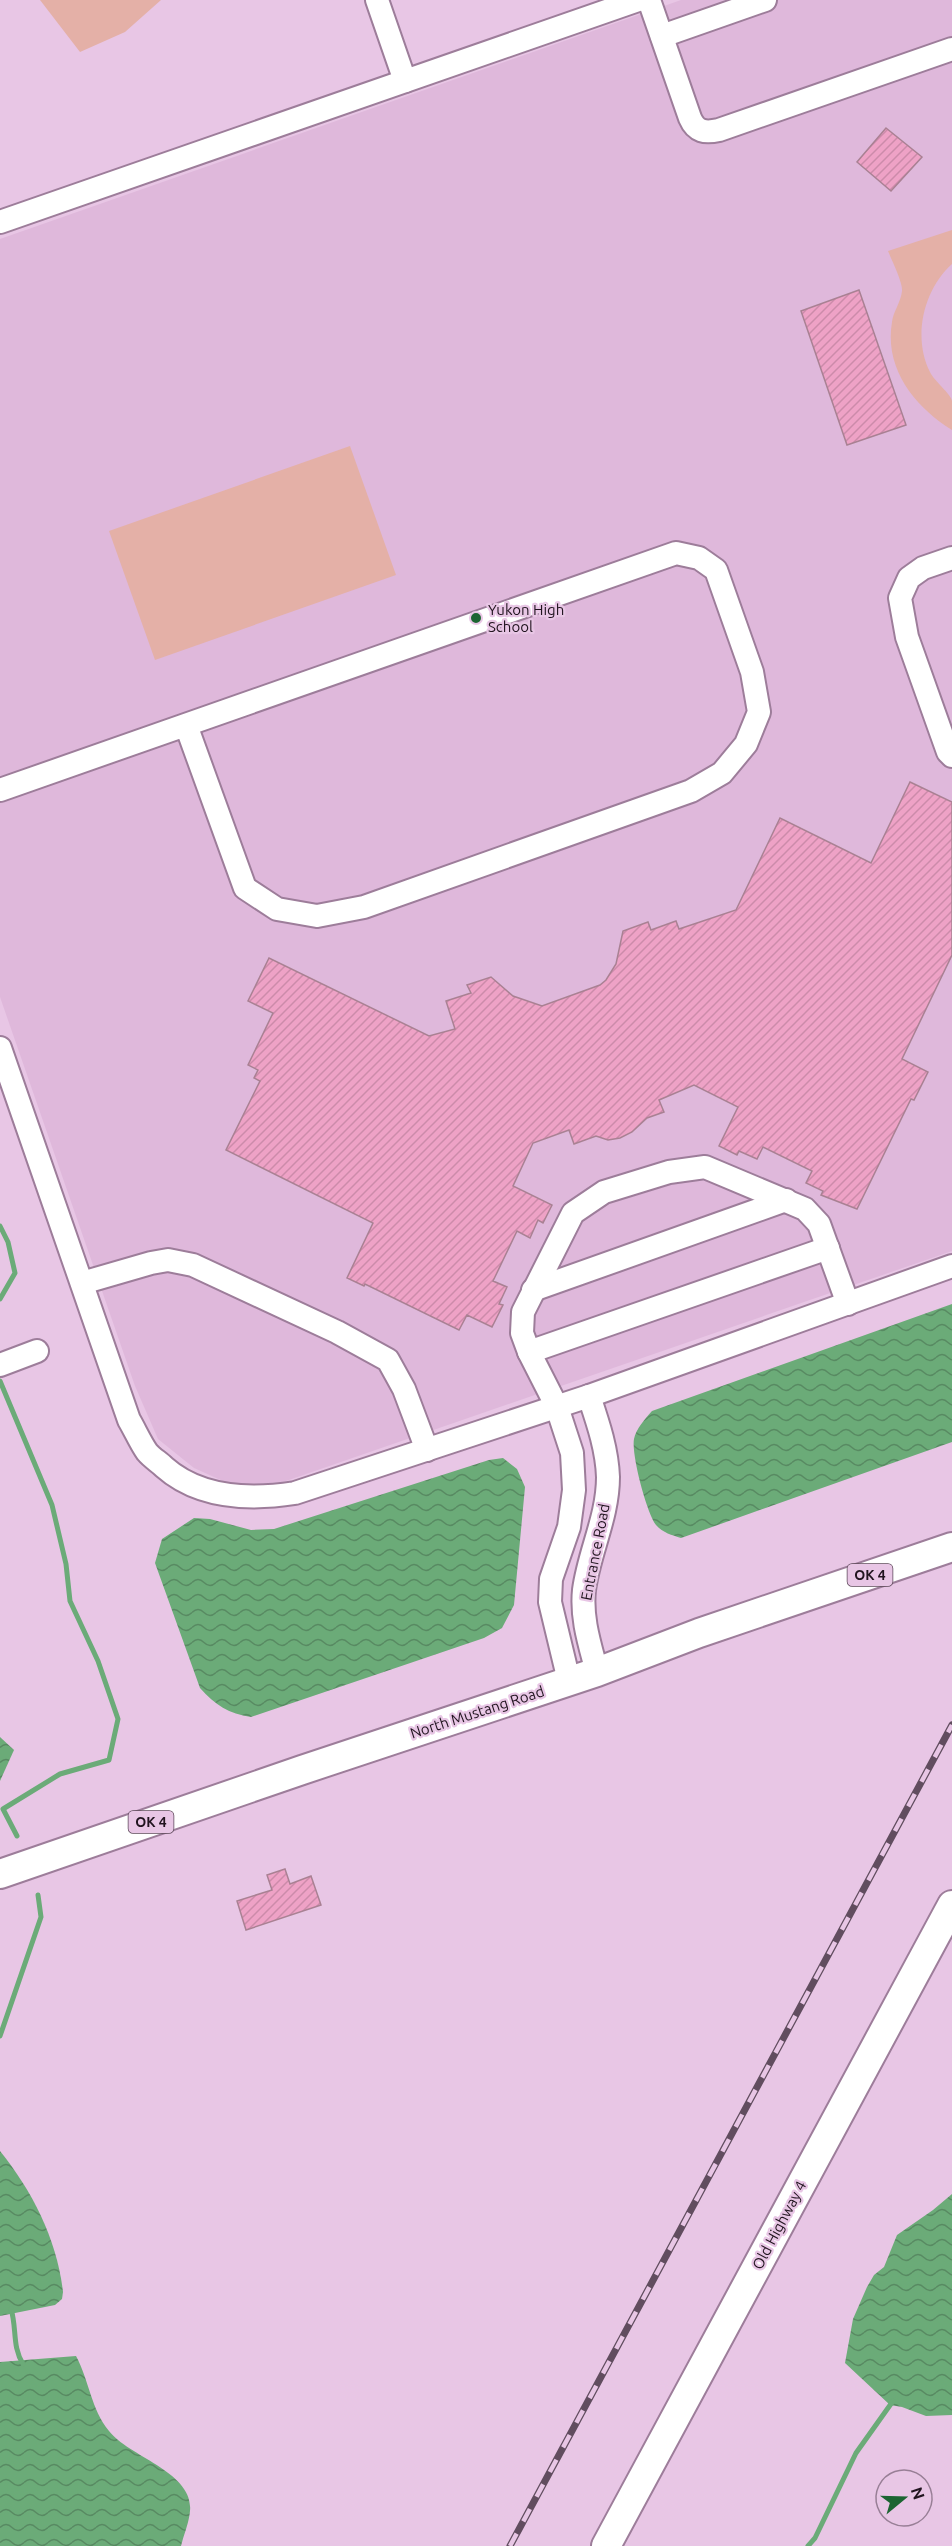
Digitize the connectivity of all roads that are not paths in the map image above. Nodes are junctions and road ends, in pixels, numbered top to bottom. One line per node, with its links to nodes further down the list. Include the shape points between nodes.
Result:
1 (377, 0): 7 (street)
2 (638, 0): 7 (street)
3 (649, 0): 5 (street)
4 (765, 0): 5 (street)
5 (662, 36): 6 (street, via 690,118 696,128 706,132)
6 (952, 49)
7 (405, 81): 8 (street)
8 (0, 222)
9 (952, 558): 11 (street, via 923,568 909,578 900,598 908,637)
10 (186, 725): 10 (street, via 245,888 277,909 317,916 364,907 692,791 722,773 746,744 759,712 752,672 716,570 699,558 676,553); 12 (street)
11 (952, 756)
12 (0, 789)
13 (0, 1048): 17 (street)
14 (786, 1200): 15 (street, Entrance Road, via 805,1209 819,1224); 18 (street); 18 (street, Entrance Road, via 705,1167 669,1172 604,1192 573,1214)
15 (828, 1248): 19 (street, Entrance Road); 21 (street)
16 (952, 1266): 19 (street)
17 (82, 1283): 25 (street, via 168,1260 193,1265 337,1332 388,1360 404,1389); 25 (street, via 129,1420 148,1453 179,1480 208,1491 266,1498 295,1493)
18 (533, 1290): 21 (street, Entrance Road, via 523,1312 522,1333)
19 (848, 1304): 23 (street)
20 (37, 1352): 22 (street)
21 (529, 1352): 24 (street, Entrance Road)
22 (0, 1365)
23 (589, 1396): 24 (street); 27 (street, Entrance Road, via 603,1441 608,1477 604,1520 584,1590 584,1622)
24 (558, 1407): 25 (street); 28 (street, Entrance Road, via 572,1453 574,1490 569,1527 551,1579 550,1602)
25 (427, 1450)
26 (952, 1547): 27 (main road, North Mustang Road / OK 4)
27 (597, 1672): 28 (main road, North Mustang Road / OK 4)
28 (569, 1682): 29 (main road, North Mustang Road / OK 4)
29 (0, 1874)
30 (952, 1905): 31 (main road, Old Highway 4)
31 (606, 2546)

